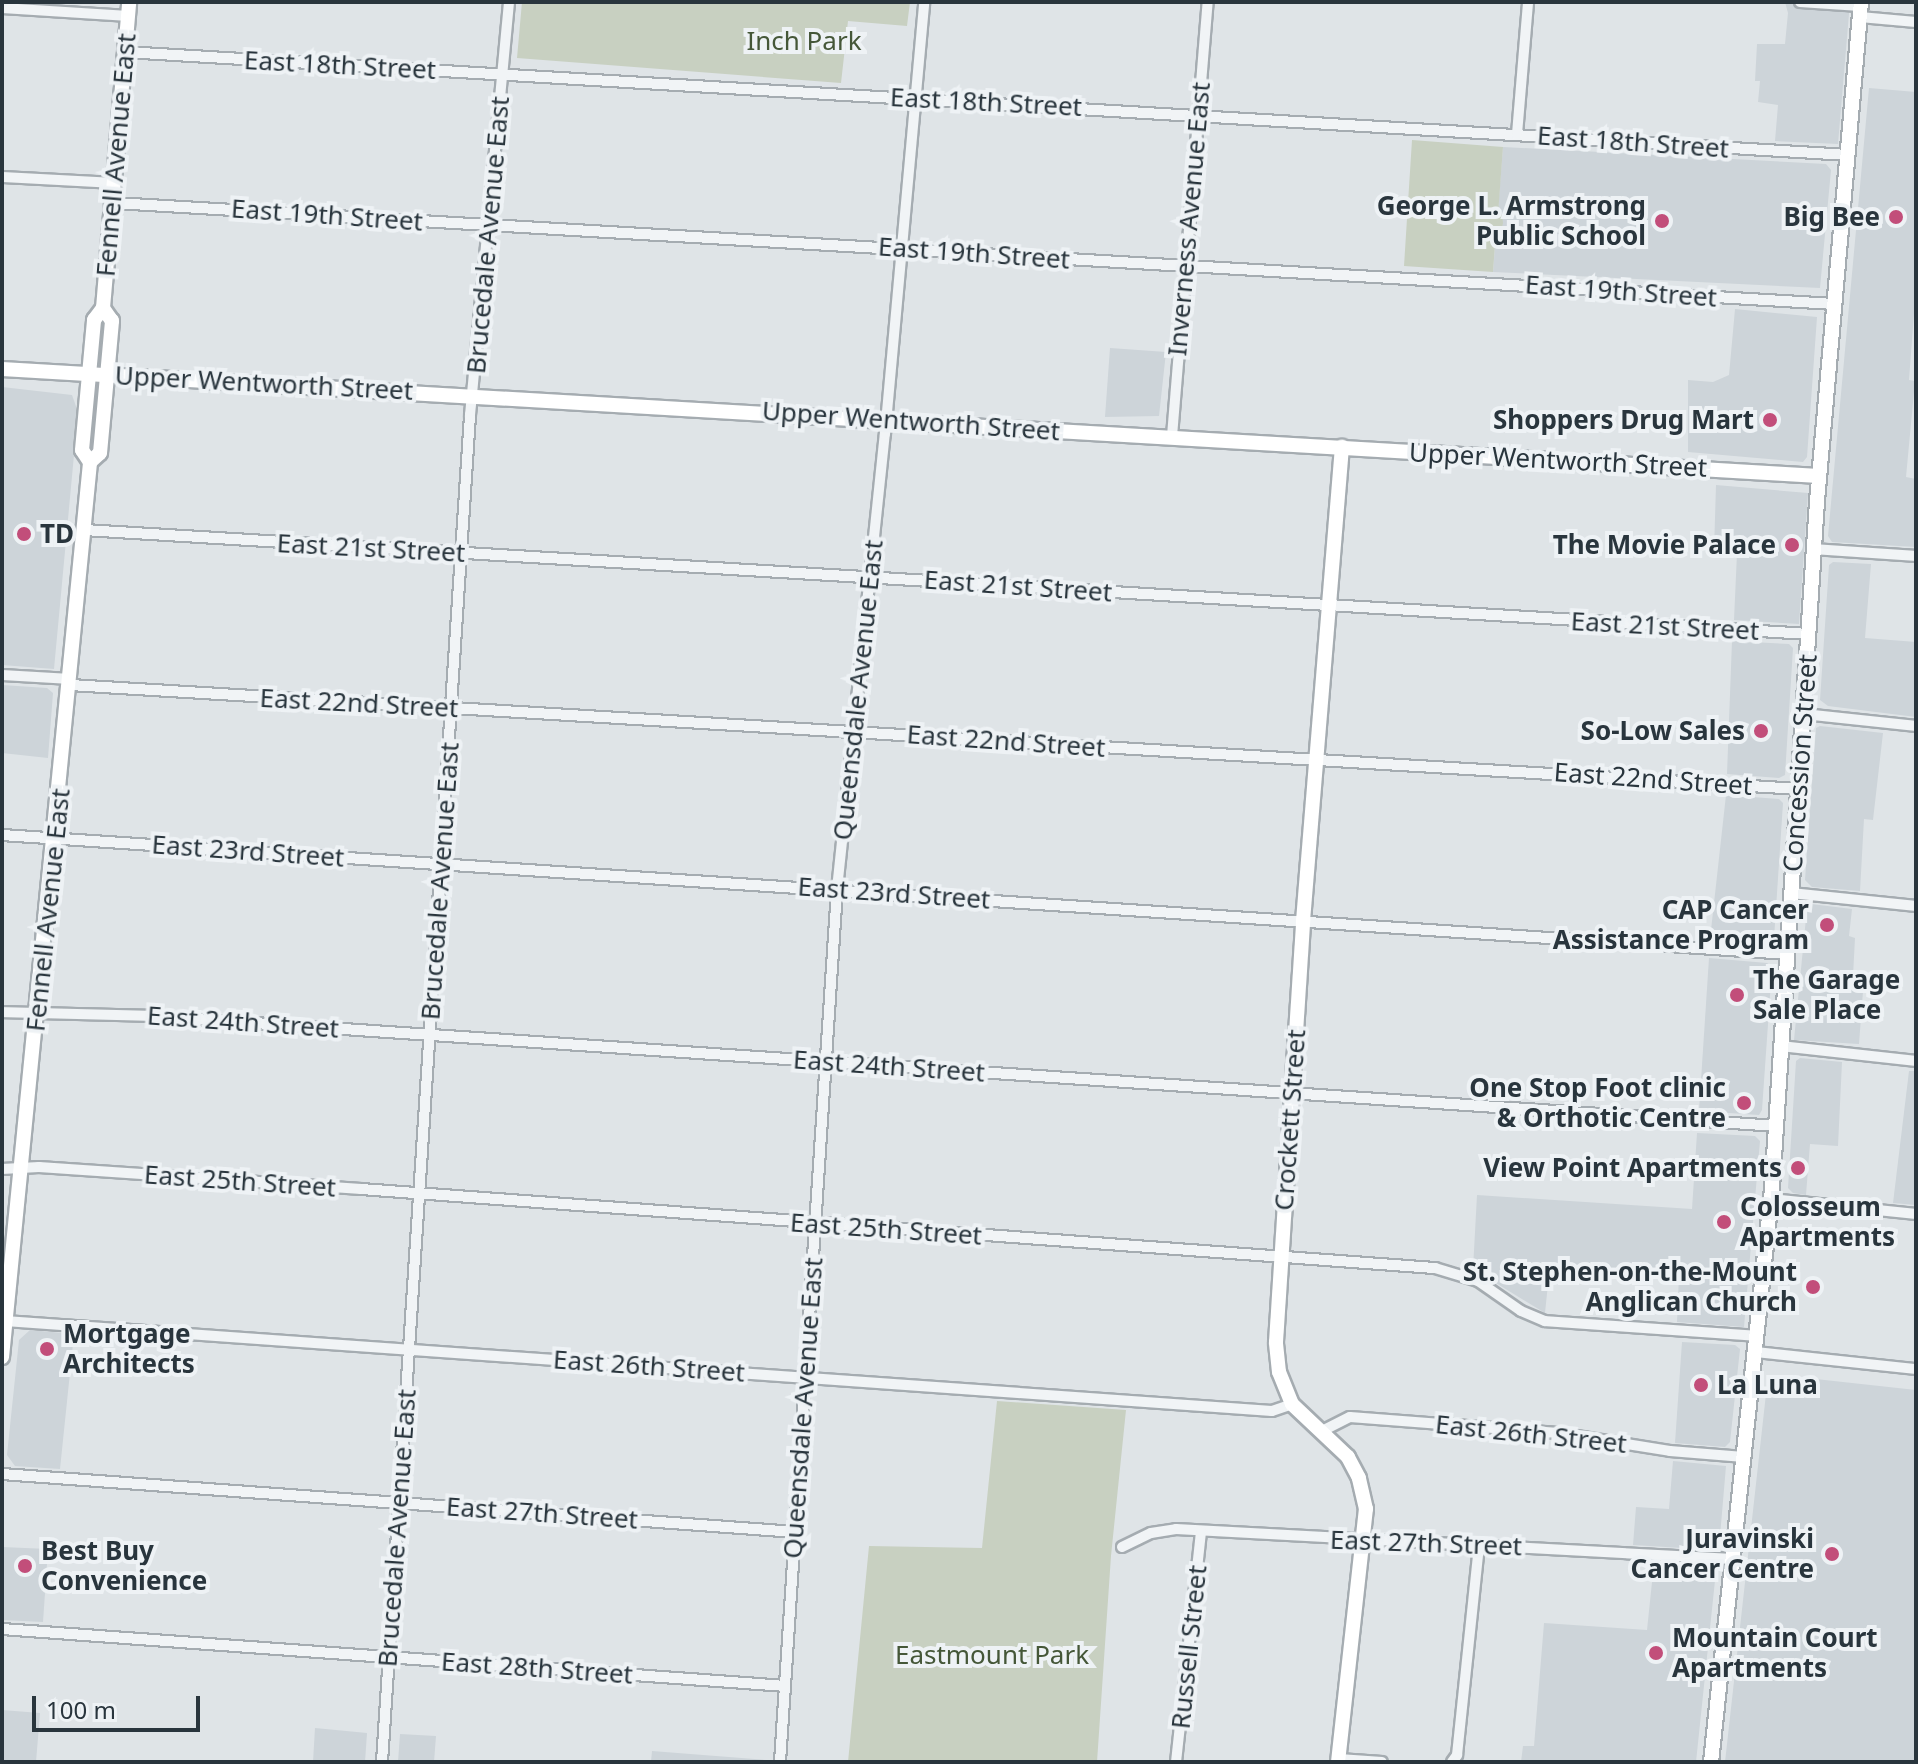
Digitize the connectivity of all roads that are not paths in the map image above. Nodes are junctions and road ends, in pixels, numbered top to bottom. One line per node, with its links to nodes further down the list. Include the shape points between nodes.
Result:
1 (509, 2): 11 (street, Brucedale Avenue East)
2 (924, 2): 12 (street, Queensdale Avenue East)
3 (1208, 2): 13 (street, Inverness Avenue East)
4 (1528, 2): 14 (street)
5 (1800, 2): 7 (street)
6 (2, 8): 8 (street)
7 (1860, 8): 9 (street); 15 (main road, Concession Street)
8 (128, 9): 10 (main road, Fennell Avenue East)
9 (1916, 22)
10 (125, 52): 11 (street, East 18th Street); 17 (main road, Fennell Avenue East)
11 (503, 73): 12 (street, East 18th Street); 19 (street, Brucedale Avenue East)
12 (914, 98): 13 (street, East 18th Street); 20 (street, Queensdale Avenue East)
13 (1198, 115): 14 (street, East 18th Street); 21 (street, Inverness Avenue East)
14 (1517, 134): 15 (street, East 18th Street)
15 (1847, 155): 22 (main road, Concession Street)
16 (2, 177): 17 (street)
17 (115, 183): 18 (main road, Fennell Avenue East)
18 (114, 203): 19 (street, East 19th Street); 23 (main road, Fennell Avenue East)
19 (489, 224): 20 (street, East 19th Street); 27 (street, Brucedale Avenue East)
20 (901, 248): 21 (street, East 19th Street); 28 (street, Queensdale Avenue East)
21 (1184, 266): 22 (street, East 19th Street); 29 (street, Inverness Avenue East)
22 (1834, 304): 32 (main road, Concession Street)
23 (103, 308): 25 (main road, Fennell Avenue East, via 94,320); 26 (main road, Fennell Avenue East, via 112,321)
24 (2, 369): 25 (main road, Upper Wentworth Street)
25 (90, 374): 26 (main road, Upper Wentworth Street); 31 (main road, Fennell Avenue East, via 82,450)
26 (107, 376): 27 (main road, Upper Wentworth Street); 31 (main road, Fennell Avenue East, via 100,453)
27 (473, 394): 28 (main road, Upper Wentworth Street); 35 (street, Brucedale Avenue East)
28 (886, 419): 29 (main road, Upper Wentworth Street); 37 (street, Queensdale Avenue East)
29 (1172, 436): 30 (main road, Upper Wentworth Street)
30 (1342, 447): 32 (main road, Upper Wentworth Street); 38 (main road, Crockett Street)
31 (90, 462): 33 (main road, Fennell Avenue East)
32 (1819, 476): 34 (main road, Concession Street)
33 (84, 530): 35 (street, East 21st Street); 41 (main road, Fennell Avenue East)
34 (1814, 549): 36 (street); 39 (main road, Concession Street)
35 (461, 553): 37 (street, East 21st Street); 42 (street, Brucedale Avenue East)
36 (1916, 556)
37 (870, 577): 38 (street, East 21st Street); 45 (street, Queensdale Avenue East)
38 (1329, 604): 39 (street, East 21st Street); 46 (main road, Crockett Street)
39 (1809, 634): 43 (main road, Concession Street)
40 (2, 675): 41 (street, East 22nd Street)
41 (70, 682): 42 (street, East 22nd Street); 49 (main road, Fennell Avenue East)
42 (451, 708): 45 (street, East 22nd Street); 50 (street, Brucedale Avenue East)
43 (1804, 714): 44 (street); 47 (main road, Concession Street)
44 (1916, 726)
45 (854, 731): 46 (street, East 22nd Street); 51 (street, Queensdale Avenue East)
46 (1315, 758): 47 (street, East 22nd Street); 54 (main road, Crockett Street)
47 (1798, 789): 52 (main road, Concession Street)
48 (2, 835): 49 (street, East 23rd Street)
49 (55, 837): 50 (street, East 23rd Street); 57 (main road, Fennell Avenue East)
50 (441, 864): 51 (street, East 23rd Street); 58 (street, Brucedale Avenue East)
51 (837, 889): 54 (street, East 23rd Street); 60 (street, Queensdale Avenue East)
52 (1791, 893): 53 (street); 55 (main road, Concession Street)
53 (1916, 906)
54 (1303, 921): 55 (street, East 23rd Street); 62 (main road, Crockett Street)
55 (1787, 954): 59 (main road, Concession Street)
56 (2, 1012): 57 (street, East 24th Street)
57 (38, 1012): 58 (street, East 24th Street); 65 (main road, Fennell Avenue East)
58 (429, 1035): 60 (street, East 24th Street); 66 (street, Brucedale Avenue East)
59 (1781, 1046): 61 (street); 63 (main road, Concession Street)
60 (825, 1061): 62 (street, East 24th Street); 69 (street, Queensdale Avenue East)
61 (1916, 1061)
62 (1291, 1093): 63 (street, East 24th Street); 70 (main road, Crockett Street)
63 (1776, 1126): 67 (main road, Concession Street)
64 (2, 1169): 65 (street, East 25th Street)
65 (21, 1170): 66 (street, East 25th Street, via 39,1167); 71 (main road, Fennell Avenue East)
66 (419, 1194): 69 (street, East 25th Street); 74 (street, Brucedale Avenue East)
67 (1771, 1199): 68 (street); 73 (main road, Concession Street)
68 (1916, 1214)
69 (815, 1223): 70 (street, East 25th Street); 77 (street, Queensdale Avenue East)
70 (1281, 1257): 73 (street, East 25th Street, via 1455,1272 1545,1321); 78 (main road, Crockett Street, via 1277,1363)
71 (5, 1291): 72 (main road, Fennell Avenue East)
72 (5, 1321): 74 (street, East 26th Street); 75 (main road, Fennell Avenue East)
73 (1756, 1344): 76 (street, East 25th Street); 80 (main road, Concession Street)
74 (408, 1349): 77 (street, East 26th Street); 82 (street, Brucedale Avenue East)
75 (2, 1357)
76 (1916, 1369)
77 (805, 1377): 78 (street, East 26th Street, via 1272,1411); 83 (street, Queensdale Avenue East)
78 (1292, 1404): 79 (main road, Crockett Street)
79 (1322, 1431): 80 (street, East 26th Street, via 1350,1417 1558,1433); 85 (main road, Crockett Street, via 1348,1457 1359,1478 1366,1509)
80 (1744, 1457): 88 (main road, Concession Street)
81 (2, 1474): 82 (street, East 27th Street)
82 (399, 1503): 83 (street, East 27th Street); 90 (street, Brucedale Avenue East)
83 (795, 1532): 91 (street, Queensdale Avenue East)
84 (1201, 1532): 85 (street, East 27th Street); 87 (street, East 27th Street, via 1163,1530); 95 (street, Russell Street)
85 (1363, 1539): 86 (street, East 27th Street); 92 (main road, Crockett Street)
86 (1479, 1544): 88 (street, East 27th Street); 97 (street, via 1457,1755)
87 (1122, 1547)
88 (1733, 1559): 98 (main road, Concession Street)
89 (2, 1629): 90 (street, East 28th Street)
90 (389, 1657): 91 (street, East 28th Street); 93 (street, Brucedale Avenue East)
91 (785, 1686): 94 (street, Queensdale Avenue East)
92 (1338, 1760): 96 (street)
93 (382, 1762)
94 (780, 1762)
95 (1176, 1762)
96 (1382, 1762)
97 (1452, 1762)
98 (1711, 1762)

